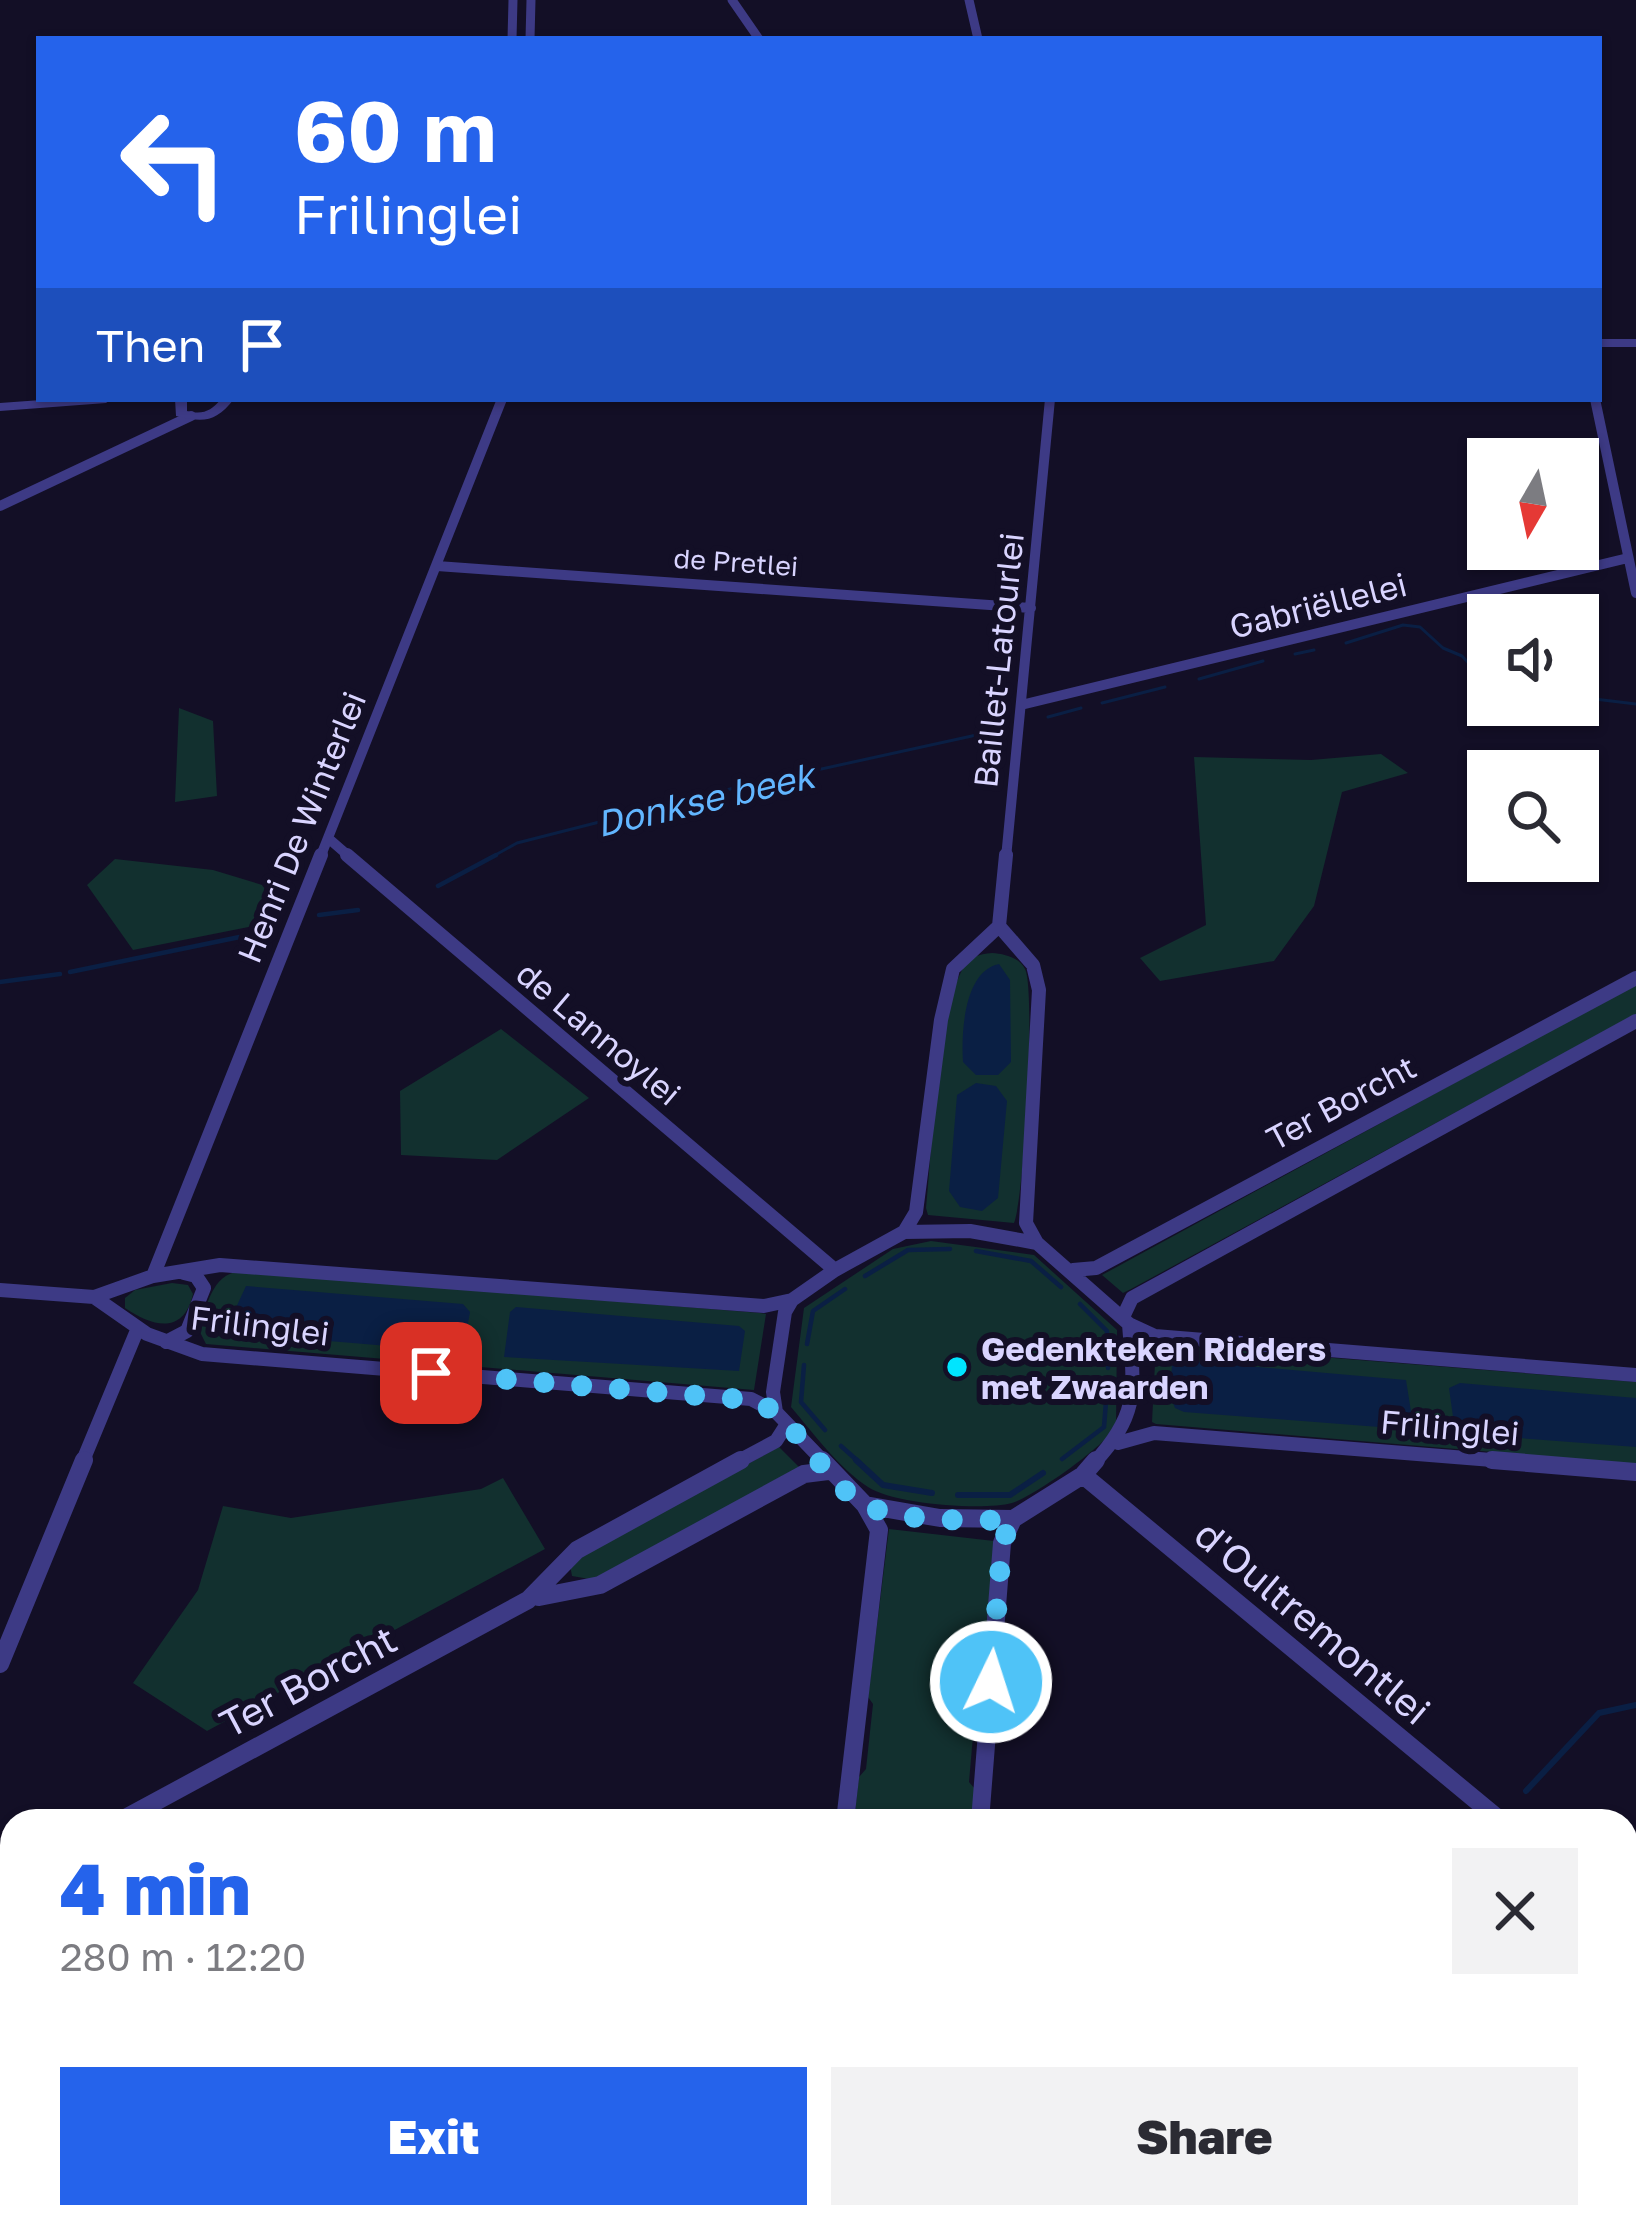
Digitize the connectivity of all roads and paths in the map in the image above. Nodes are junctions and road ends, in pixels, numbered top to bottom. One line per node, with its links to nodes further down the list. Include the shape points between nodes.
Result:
1 (513, 0): 6 (street)
2 (531, 0): 5 (street)
3 (732, 0): 9 (street)
4 (969, 0): 10 (street)
5 (530, 21): 6 (street); 8 (street)
6 (513, 22): 7 (street)
7 (512, 36)
8 (530, 36)
9 (757, 36)
10 (977, 36)
11 (1636, 343): 12 (street)
12 (1602, 344)
13 (66, 402): 19 (street)
14 (180, 402): 20 (street, via 178,410)
15 (225, 402): 20 (street, via 216,413)
16 (501, 402): 23 (street, Henri De Winterlei)
17 (1050, 402): 25 (street, Baillet-Latourlei)
18 (1596, 402): 22 (street)
19 (0, 407)
20 (191, 416): 21 (street)
21 (0, 506)
22 (1628, 558): 24 (street); 26 (street, Gabriëllelei)
23 (437, 566): 25 (street, de Pretlei); 27 (street, Henri De Winterlei)
24 (1636, 593)
25 (1031, 608): 26 (street, Baillet-Latourlei)
26 (1021, 705): 28 (street, Baillet-Latourlei)
27 (328, 838): 33 (street, de Lannoylei); 36 (street, Henri De Winterlei)
28 (999, 926): 31 (street, via 953,969 916,1212); 32 (street, via 1034,965 1039,990 1026,1223)
29 (1636, 978): 34 (street, Ter Borcht, via 1096,1268)
30 (1636, 1021): 40 (street, via 1132,1298)
31 (904, 1232): 32 (street, Frilinglei, via 970,1231); 33 (street, Frilinglei)
32 (1037, 1243): 34 (street, Frilinglei)
33 (836, 1270): 39 (street, Frilinglei)
34 (1072, 1270): 40 (street, Frilinglei)
35 (179, 1271): 36 (street, Frilinglei); 39 (street, Frilinglei, via 220,1265 764,1306); 42 (street, Frilinglei, via 204,1288 187,1331)
36 (153, 1276): 38 (street, Frilinglei)
37 (0, 1290): 38 (street, Frilinglei)
38 (94, 1298): 41 (street, Frilinglei)
39 (792, 1300): 44 (street, via 772,1392)
40 (1126, 1320): 43 (street, Frilinglei, via 1155,1336); 45 (street, via 1133,1382)
41 (138, 1328): 42 (street, Frilinglei); 52 (street)
42 (165, 1342): 44 (street, Frilinglei, via 202,1354 751,1400)
43 (1636, 1375)
44 (780, 1419): 46 (street); 51 (street, Ter Borcht, via 776,1441 577,1550)
45 (1118, 1443): 47 (street, Frilinglei, via 1154,1433); 48 (street)
46 (829, 1471): 49 (street); 51 (street, Ter Borcht, via 804,1474 600,1585)
47 (1636, 1472)
48 (1083, 1475): 50 (street); 56 (street, d'Oultremontlei)
49 (866, 1505): 50 (street); 54 (street, via 879,1531)
50 (1012, 1520): 55 (street, via 1002,1543)
51 (528, 1600): 53 (street, Ter Borcht)
52 (0, 1664)
53 (141, 1809)
54 (846, 1809)
55 (981, 1809)
56 (1487, 1809)

